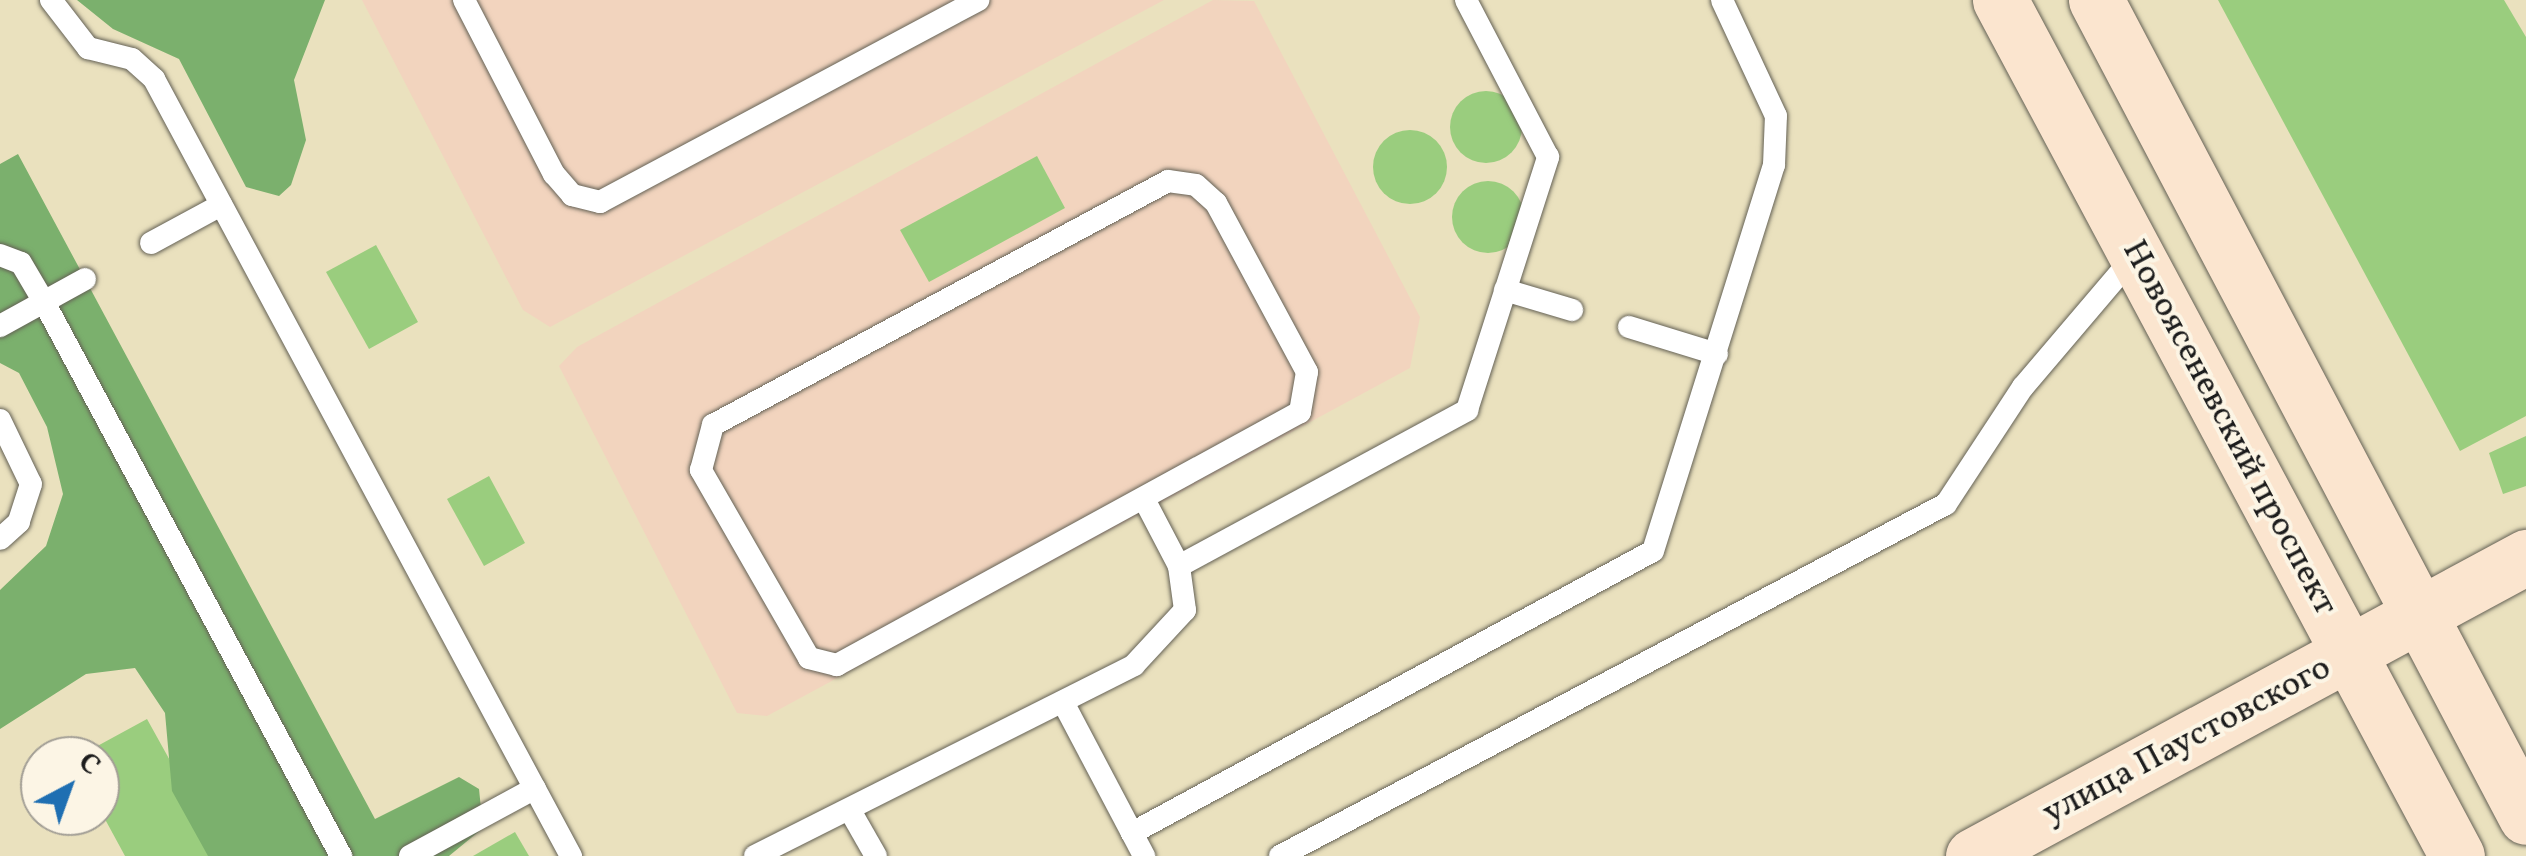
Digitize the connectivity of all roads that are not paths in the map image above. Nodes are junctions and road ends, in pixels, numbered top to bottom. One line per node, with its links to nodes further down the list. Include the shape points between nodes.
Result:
1 (52, 0): 8 (lane, via 88,48 144,66)
2 (464, 0): 3 (lane, via 554,174 572,195 600,202)
3 (979, 0)
4 (1466, 0): 13 (lane, via 1548,157)
5 (1722, 0): 18 (lane, via 1776,116 1774,166)
6 (2000, 0): 10 (main road, Новоясеневский проспект)
7 (2096, 0): 24 (main road)
8 (221, 204): 9 (lane); 27 (lane)
9 (151, 243)
10 (2136, 254): 25 (main road, Новоясеневский проспект); 37 (lane, via 2023,387 1946,504)
11 (0, 255): 14 (lane, via 21,262)
12 (85, 280): 14 (lane)
13 (1505, 290): 15 (lane); 23 (lane, via 1467,410 1451,424)
14 (44, 302): 16 (lane); 31 (lane)
15 (1572, 310)
16 (0, 326)
17 (1629, 327): 18 (lane)
18 (1716, 354): 30 (lane, via 1664,527 1632,570)
19 (0, 420): 21 (lane, via 31,484 19,522)
20 (1145, 500): 20 (lane, via 837,665 809,658 792,637 701,470 702,444 734,411 1168,181 1196,185 1216,203 1306,372 1308,392 1283,427); 23 (lane)
21 (0, 539)
22 (2526, 557): 24 (main road, улица Паустовского)
23 (1179, 566): 26 (lane, via 1185,610 1134,664)
24 (2420, 615): 25 (main road, улица Паустовского); 29 (main road)
25 (2348, 654): 38 (main road, улица Паустовского); 39 (main road, Новоясеневский проспект)
26 (1064, 704): 28 (lane); 30 (lane)
27 (535, 788): 32 (lane); 33 (lane)
28 (852, 814): 34 (lane); 35 (lane)
29 (2526, 817)
30 (1132, 833): 36 (lane)
31 (341, 856)
32 (410, 856)
33 (571, 856)
34 (755, 856)
35 (876, 856)
36 (1144, 856)
37 (1280, 856)
38 (1972, 856)
39 (2457, 856)

